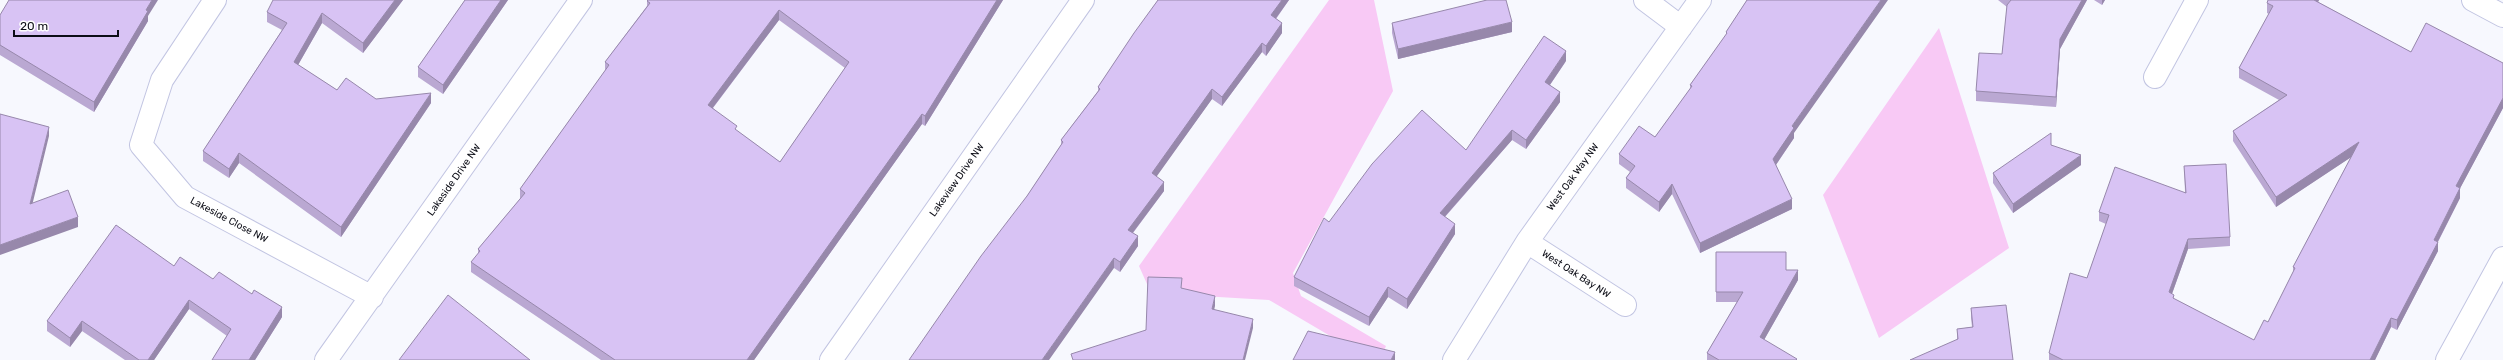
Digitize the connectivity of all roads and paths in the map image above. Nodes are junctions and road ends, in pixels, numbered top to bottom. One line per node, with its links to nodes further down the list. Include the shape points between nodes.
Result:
1 (215, 0): 13 (street, Lakeside Close NW, via 162,80 141,145 185,197)
2 (581, 0): 13 (street, Lakeside Drive NW)
3 (1083, 0): 16 (street, Lakeview Drive NW)
4 (1645, 0): 9 (street)
5 (1700, 0): 9 (street, West Oak Way NW)
6 (2197, 0): 10 (street)
7 (2473, 0): 8 (street)
8 (2503, 16)
9 (1681, 27): 11 (street, West Oak Way NW)
10 (2155, 77)
11 (1527, 242): 14 (street, West Oak Bay NW); 17 (street, West Oak Way NW)
12 (2503, 258): 18 (street)
13 (372, 297): 15 (street, Lakeside Drive NW)
14 (1625, 305)
15 (326, 360)
16 (831, 360)
17 (1454, 360)
18 (2447, 360)

